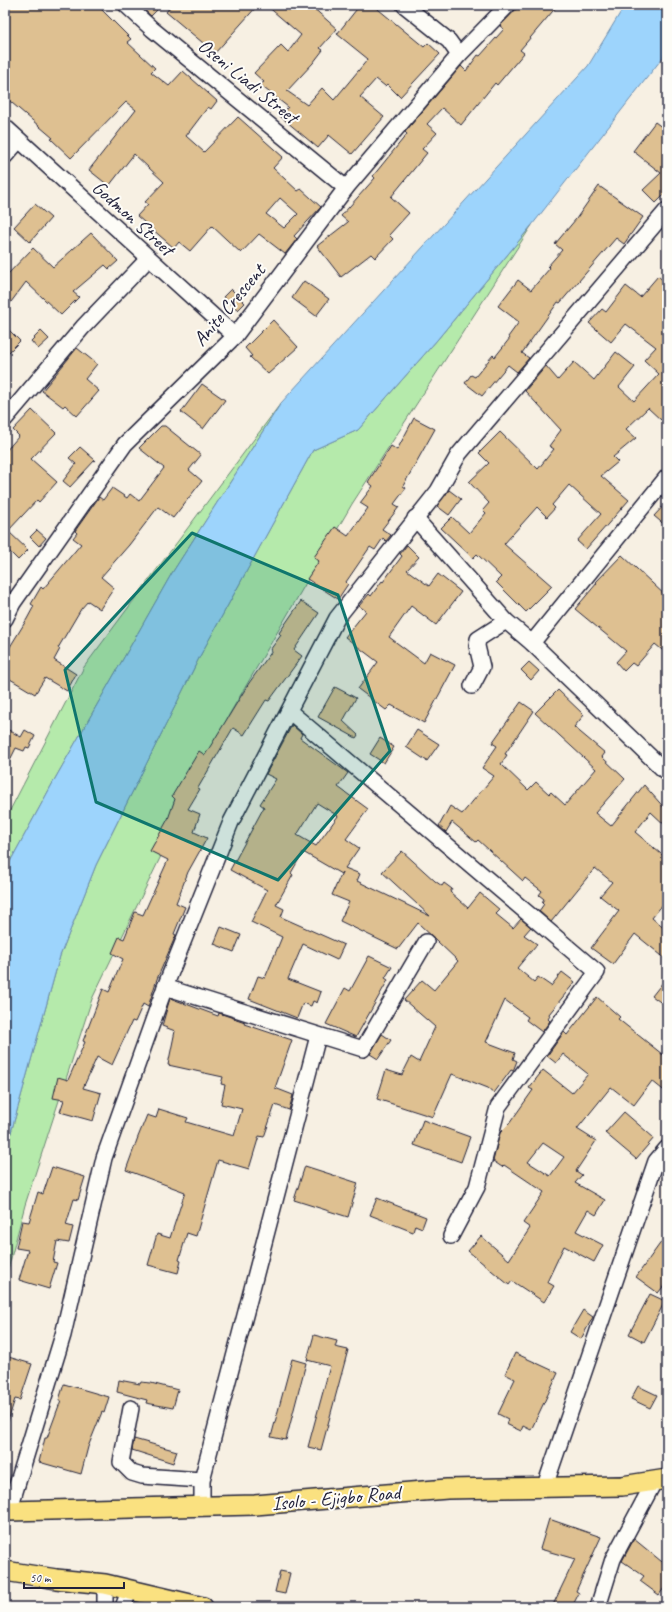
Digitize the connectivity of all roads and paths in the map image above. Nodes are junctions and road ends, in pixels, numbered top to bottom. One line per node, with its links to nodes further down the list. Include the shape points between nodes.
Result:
1 (126, 5): 8 (street, Oseni Liadi Street)
2 (404, 5): 4 (street, via 449,41)
3 (508, 5): 4 (street, Anite Crescent)
4 (459, 55): 8 (street, Anite Crescent)
5 (5, 127): 6 (street, Godmon Street)
6 (19, 140): 7 (street); 10 (street, Godmon Street)
7 (5, 156)
8 (346, 188): 11 (street, Anite Crescent)
9 (667, 210): 14 (street, via 459,454 438,491)
10 (148, 258): 11 (street, Godmon Street); 12 (street, via 82,327)
11 (235, 336): 15 (street, Anite Crescent, via 125,444 13,603)
12 (5, 419)
13 (667, 477): 17 (street)
14 (415, 518): 16 (street); 19 (street, via 337,618)
15 (5, 619)
16 (506, 621): 17 (street); 18 (street, via 478,639 482,667)
17 (532, 643): 20 (street)
18 (472, 686)
19 (289, 711): 22 (street, via 231,822); 25 (street, via 597,972 498,1108 478,1187)
20 (667, 773)
21 (426, 942): 23 (street, via 363,1049)
22 (165, 986): 23 (street); 31 (street, via 104,1158 63,1334)
23 (318, 1036): 27 (street)
24 (667, 1148): 29 (street, via 656,1161)
25 (451, 1236)
26 (131, 1408): 27 (street, via 121,1462 132,1473 142,1476)
27 (202, 1480): 30 (street)
28 (661, 1481): 29 (main road, Isolo - Ejigbo Road, via 622,1486); 38 (street, via 613,1559)
29 (545, 1486): 30 (main road, Isolo - Ejigbo Road, via 447,1488 255,1505)
30 (202, 1505): 31 (main road, Isolo - Ejigbo Road)
31 (7, 1510)
32 (5, 1571): 33 (main road)
33 (105, 1584): 34 (main road); 36 (street)
34 (130, 1589): 35 (main road); 37 (street)
35 (194, 1606)
36 (105, 1607)
37 (123, 1607)
38 (598, 1607)

